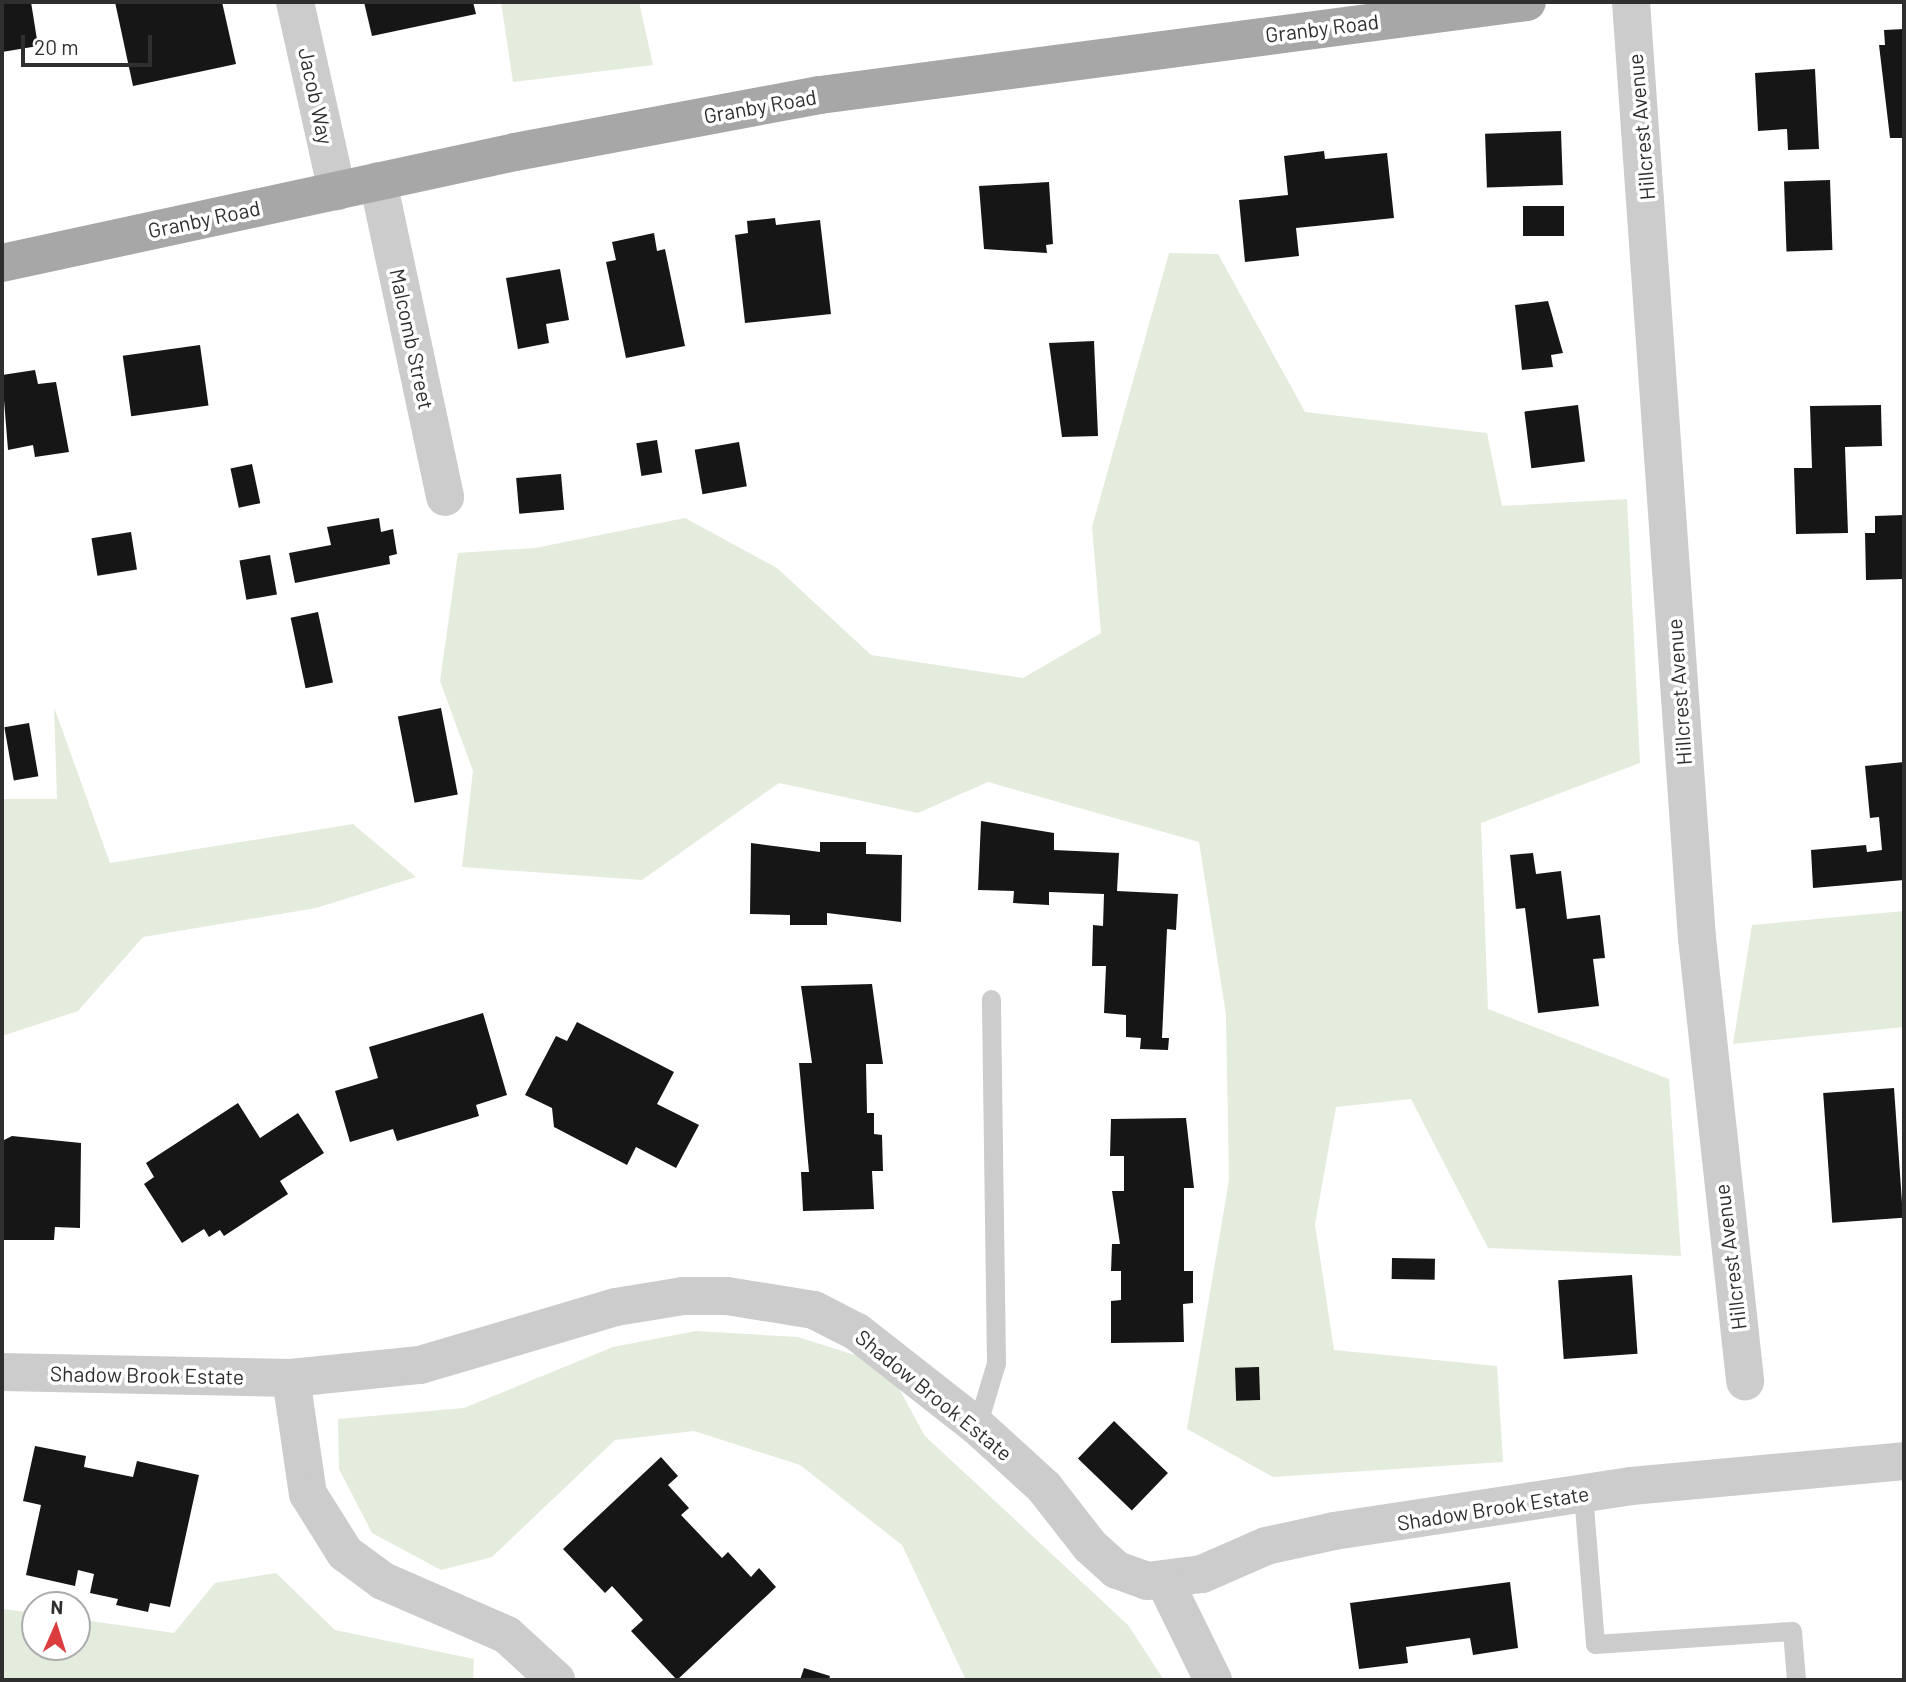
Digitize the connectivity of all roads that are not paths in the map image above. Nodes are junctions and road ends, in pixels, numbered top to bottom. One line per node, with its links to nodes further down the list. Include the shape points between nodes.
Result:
1 (295, 2): 5 (street, Jacob Way)
2 (1527, 2): 4 (main road, Granby Road, via 820,95)
3 (1631, 2): 11 (street, Hillcrest Avenue, via 1697,938)
4 (379, 181): 5 (main road, Granby Road); 7 (street, Malcomb Street)
5 (337, 191): 6 (main road, Granby Road)
6 (2, 262)
7 (446, 497)
8 (991, 999): 12 (lane, via 996,1363)
9 (2, 1372): 10 (street, Shadow Brook Estate)
10 (291, 1378): 12 (street, Shadow Brook Estate, via 419,1365 616,1307 727,1296 814,1310 857,1332); 16 (street, via 308,1494 345,1553 383,1581 507,1635)
11 (1745, 1381)
12 (977, 1426): 15 (street, Shadow Brook Estate, via 1044,1487 1117,1570)
13 (1904, 1461): 14 (street, Shadow Brook Estate, via 1786,1468)
14 (1583, 1494): 15 (street, Shadow Brook Estate, via 1334,1531 1266,1546 1202,1574); 18 (lane, via 1595,1644 1792,1631)
15 (1165, 1582): 17 (street)
16 (556, 1680)
17 (1213, 1680)
18 (1796, 1680)

